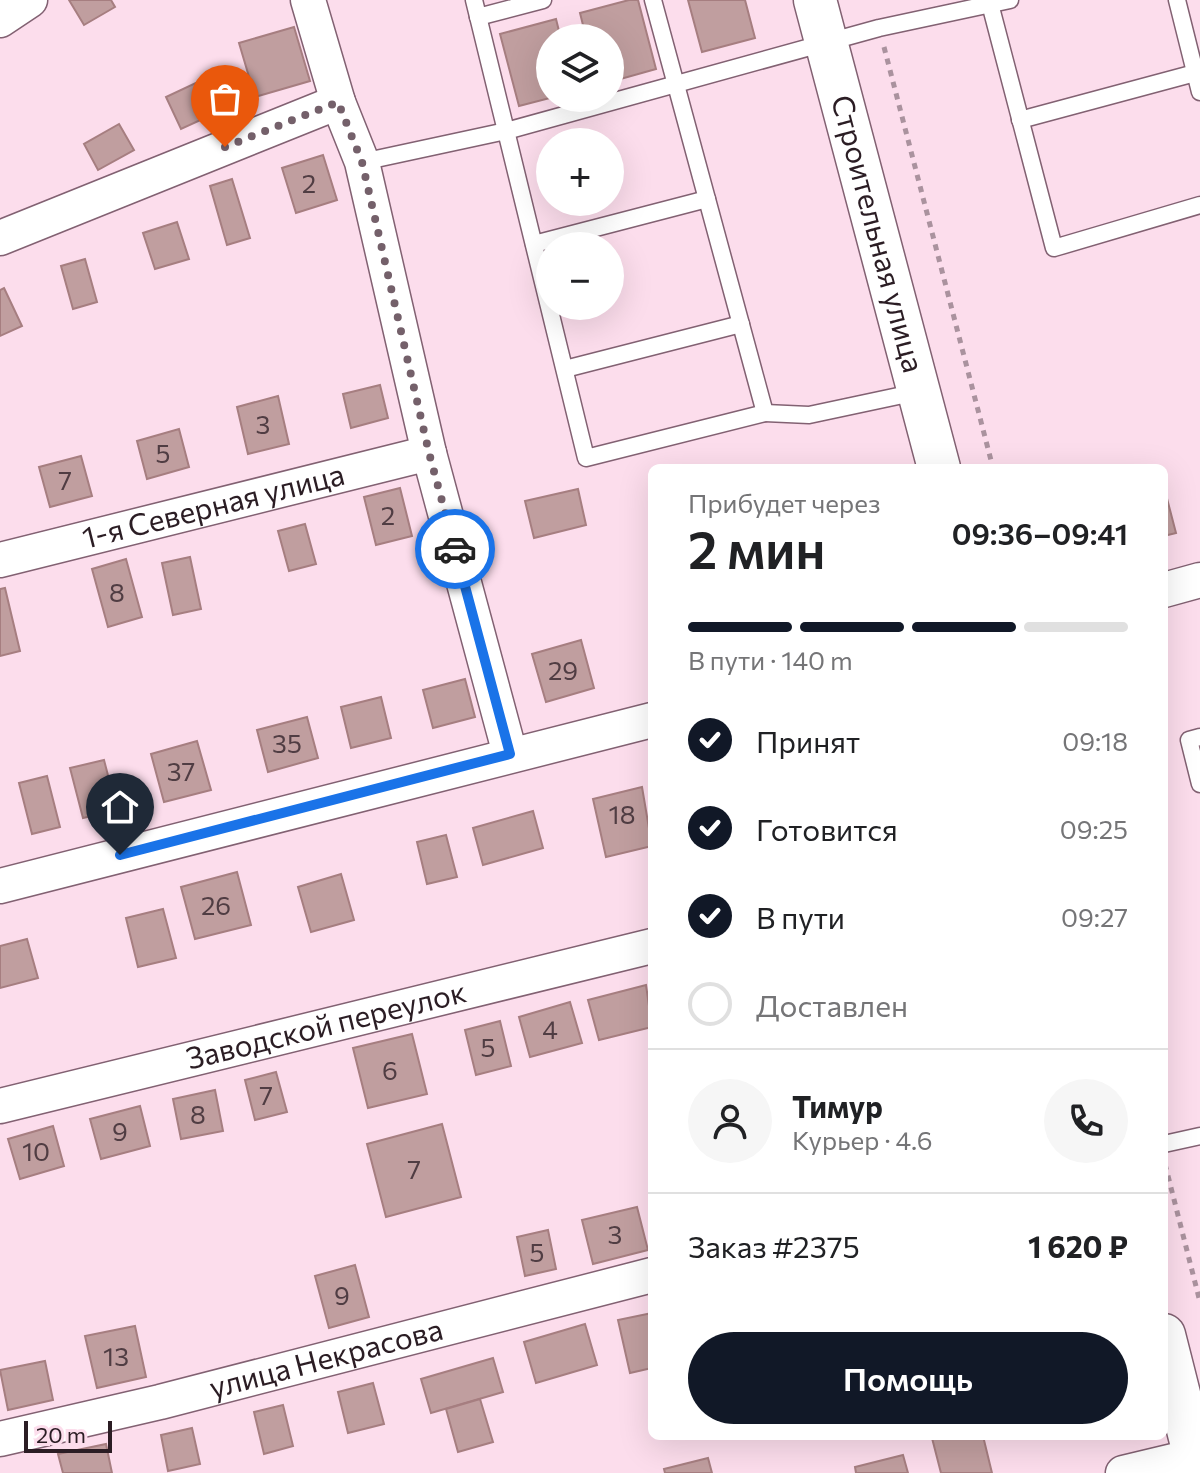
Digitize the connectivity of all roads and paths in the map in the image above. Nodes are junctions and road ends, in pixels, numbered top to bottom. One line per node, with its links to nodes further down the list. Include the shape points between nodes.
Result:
1 (30, 0): 11 (street)
2 (308, 0): 17 (street)
3 (474, 0): 10 (lane)
4 (543, 0): 10 (lane)
5 (653, 0): 15 (lane)
6 (815, 0): 13 (street, Строительная улица)
7 (1010, 0): 9 (lane)
8 (1177, 0): 14 (lane)
9 (989, 3): 12 (lane); 18 (lane)
10 (478, 17): 19 (lane)
11 (0, 20)
12 (879, 28): 13 (lane); 31 (path)
13 (827, 45): 15 (lane); 27 (street, Строительная улица)
14 (1195, 73): 16 (lane); 18 (lane)
15 (676, 86): 19 (lane); 21 (lane)
16 (1200, 92)
17 (338, 102): 20 (street); 23 (street)
18 (1020, 120): 22 (lane, via 1054,248)
19 (506, 131): 20 (lane); 24 (lane)
20 (362, 162): 29 (street)
21 (707, 199): 24 (lane); 25 (lane)
22 (1200, 205)
23 (0, 238)
24 (534, 244): 26 (lane)
25 (741, 324): 26 (lane); 28 (lane)
26 (565, 369): 28 (lane, via 586,458)
27 (918, 391): 28 (lane, via 809,415); 30 (street, Строительная улица)
28 (765, 413)
29 (429, 453): 32 (street, 1-я Северная улица); 37 (street)
30 (938, 464)
31 (992, 464)
32 (0, 560)
33 (1200, 580): 34 (street)
34 (1168, 589)
35 (648, 721): 37 (street)
36 (1200, 737): 38 (lane, via 1189,740)
37 (510, 754): 39 (street)
38 (1200, 784)
39 (0, 886)
40 (648, 947): 41 (street, Заводской переулок)
41 (0, 1106)
42 (1200, 1136): 43 (lane)
43 (1168, 1143)
44 (1168, 1175): 46 (path)
45 (648, 1276): 48 (street, улица Некрасова)
46 (1200, 1302)
47 (1168, 1351): 49 (street)
48 (0, 1439)
49 (1197, 1464): 50 (street)
50 (1123, 1473)

